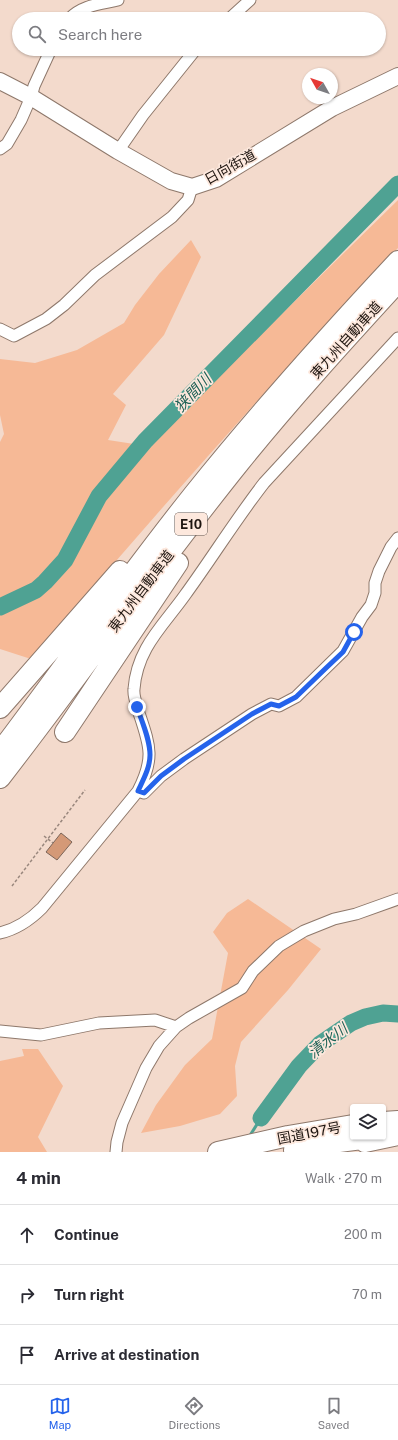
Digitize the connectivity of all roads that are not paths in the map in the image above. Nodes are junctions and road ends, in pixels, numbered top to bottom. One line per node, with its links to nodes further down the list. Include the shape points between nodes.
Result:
1 (118, 0): 3 (street, via 89,6)
2 (250, 0): 4 (street)
3 (76, 12)
4 (237, 12)
5 (48, 56): 9 (street)
6 (190, 56): 11 (street)
7 (398, 76): 12 (street, 日向街道, via 332,108 216,179)
8 (0, 81): 9 (street, 日向街道)
9 (31, 97): 10 (street, via 7,144); 11 (street, 日向街道)
10 (0, 149)
11 (118, 151): 12 (street, 日向街道, via 171,181)
12 (192, 187): 15 (street, via 188,200 172,217 95,275 46,319 14,336)
13 (398, 261): 18 (highway, 東九州自動車道 / E10)
14 (398, 282): 16 (highway, 東九州自動車道 / E10)
15 (0, 329)
16 (349, 336): 21 (highway, via 230,490); 23 (highway, 東九州自動車道 / E10, via 240,461)
17 (398, 338): 24 (street, via 264,483 151,639 140,660 133,691 150,756)
18 (231, 448): 20 (highway); 22 (highway, 東九州自動車道 / E10, via 128,579)
19 (398, 538): 24 (street, via 379,570 371,605 343,652 296,697 279,706 271,704 252,714 184,759 144,793)
20 (0, 708)
21 (65, 732)
22 (0, 752)
23 (0, 778)
24 (138, 791): 26 (street, via 42,908 22,925)
25 (398, 899): 27 (street, via 304,931 279,946 253,971 242,988)
26 (0, 934)
27 (176, 1027): 28 (street, via 155,1020 99,1023 41,1035); 35 (street, via 159,1046 146,1068 122,1123)
28 (0, 1031)
29 (398, 1121): 30 (highway)
30 (386, 1122)
31 (350, 1126): 36 (highway, 国道197号)
32 (398, 1134): 33 (highway); 38 (highway)
33 (386, 1136)
34 (354, 1140): 37 (highway, 国道197号)
35 (116, 1152)
36 (218, 1152)
37 (282, 1152)
38 (322, 1152)

